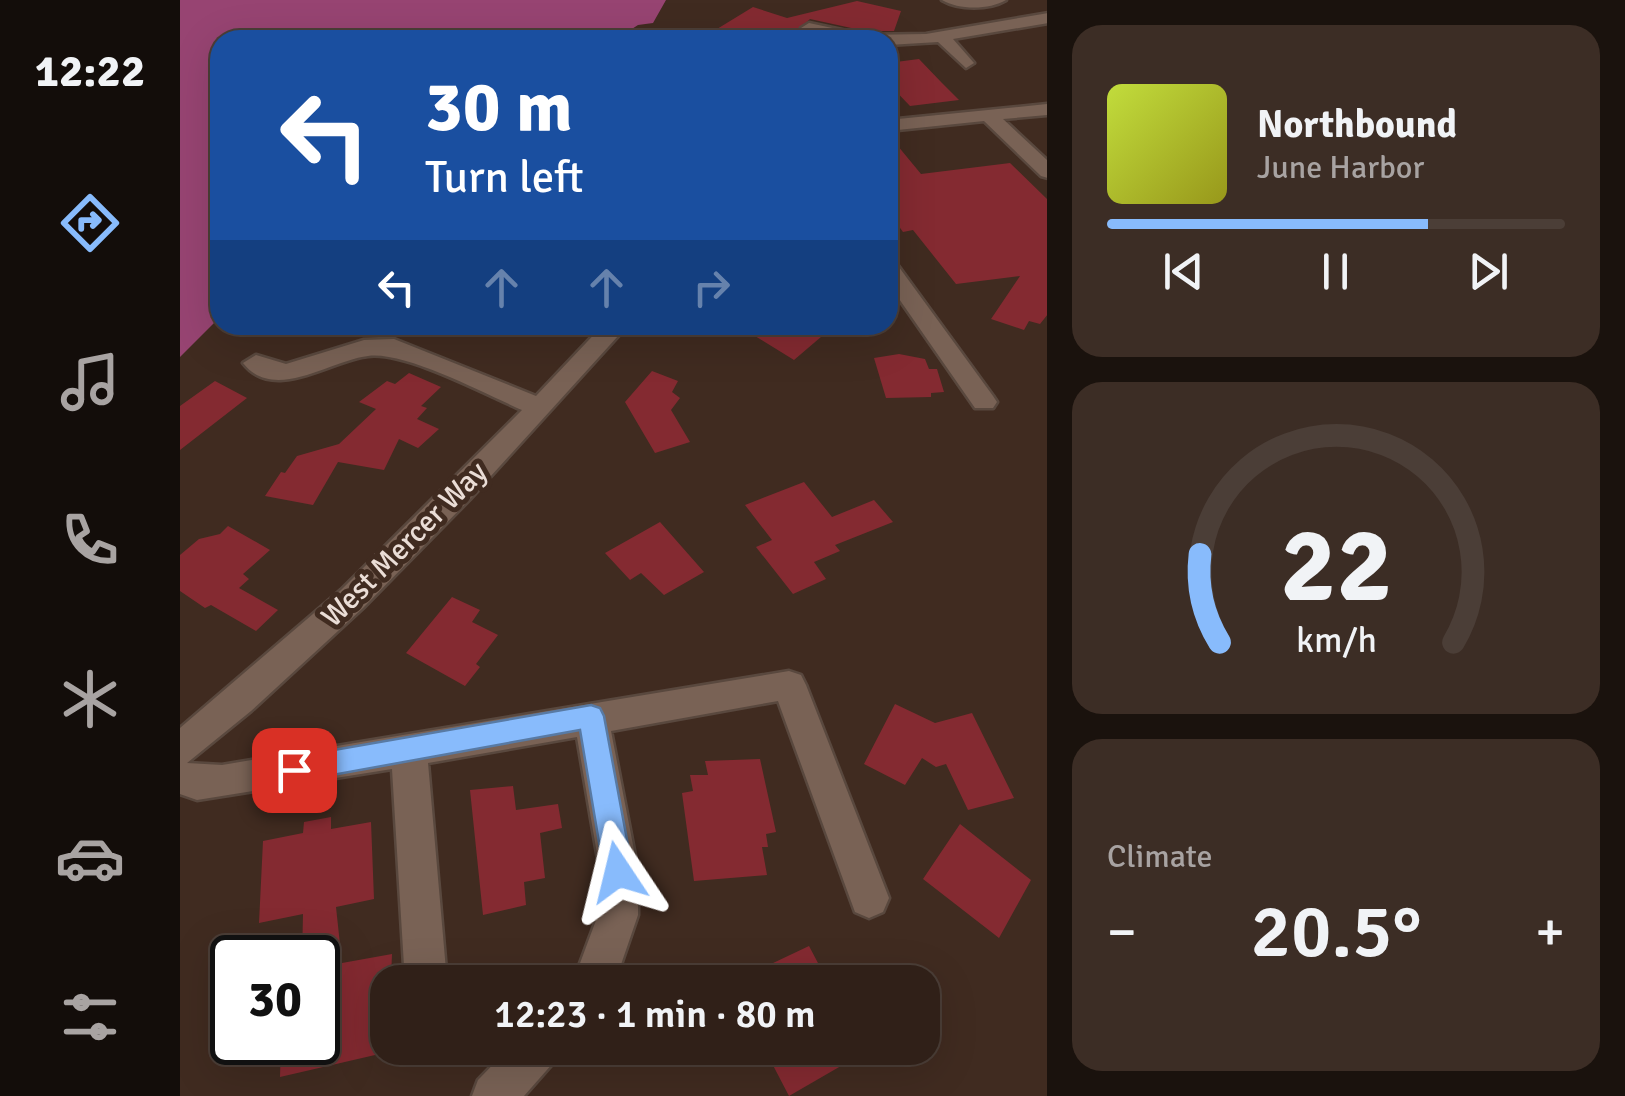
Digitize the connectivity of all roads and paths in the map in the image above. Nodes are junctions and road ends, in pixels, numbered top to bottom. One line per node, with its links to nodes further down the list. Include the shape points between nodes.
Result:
1 (950, 0): 2 (street)
2 (998, 0)
3 (1047, 18): 6 (street)
4 (809, 28): 5 (street)
5 (818, 30)
6 (941, 36): 7 (street); 8 (street)
7 (898, 46)
8 (966, 63)
9 (1047, 109): 10 (street)
10 (988, 116): 11 (street); 12 (street)
11 (898, 125)
12 (1047, 171)
13 (898, 282): 16 (street)
14 (607, 335): 17 (street, West Mercer Way)
15 (256, 363): 17 (street, via 287,372 364,348 394,347)
16 (984, 402)
17 (539, 407): 19 (street, West Mercer Way, via 272,676)
18 (591, 716): 20 (street); 22 (street, via 789,685); 24 (street, via 618,872 618,915)
19 (180, 749)
20 (409, 749): 21 (street, via 222,782); 23 (street)
21 (180, 777)
22 (868, 898)
23 (425, 965)
24 (600, 965)
25 (522, 1065): 26 (street)
26 (494, 1096)

